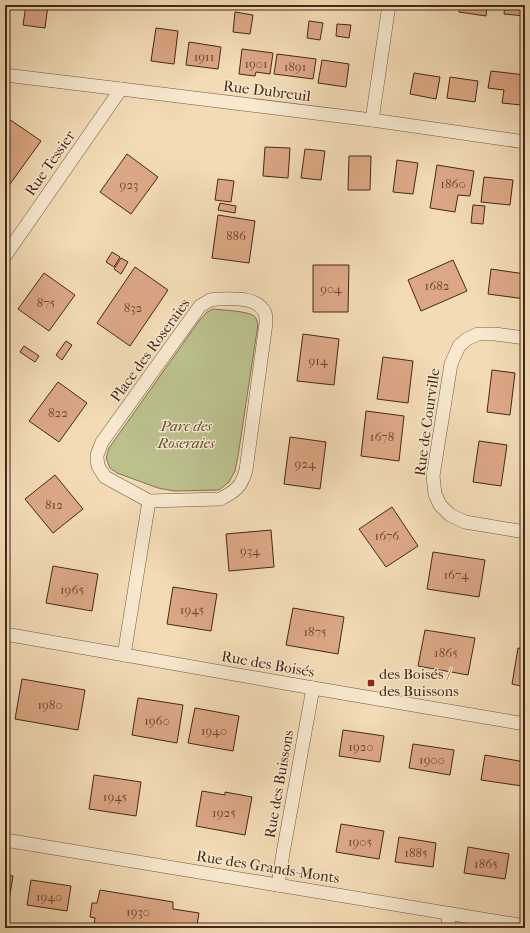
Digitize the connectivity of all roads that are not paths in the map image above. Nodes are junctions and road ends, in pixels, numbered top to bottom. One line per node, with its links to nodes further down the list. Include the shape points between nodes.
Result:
1 (389, 5): 4 (street)
2 (5, 75): 3 (street, Rue Dubreuil)
3 (121, 89): 4 (street, Rue Dubreuil); 6 (street, Rue Tessier)
4 (372, 120): 5 (street, Rue Dubreuil)
5 (525, 142)
6 (5, 256)
7 (525, 338): 9 (street, Rue de Courville, via 478,334 467,338 459,346 451,364 433,476 435,494 440,505 450,515 464,522)
8 (149, 501): 8 (street, Place des Roseraies, via 220,499 231,494 244,478 266,323 260,306 251,301 217,299 200,306 102,442 97,458 98,466 105,477); 11 (street)
9 (525, 532)
10 (5, 634): 11 (street, Rue des Boisés)
11 (124, 655): 12 (street, Rue des Boisés)
12 (313, 688): 13 (street, Rue des Boisés); 15 (street, Rue des Buissons)
13 (525, 724)
14 (5, 840): 15 (street, Rue des Grands-Monts)
15 (278, 885): 16 (street, Rue des Grands-Monts)
16 (449, 913): 17 (street, Rue des Grands-Monts); 18 (street)
17 (525, 926)
18 (448, 928)

